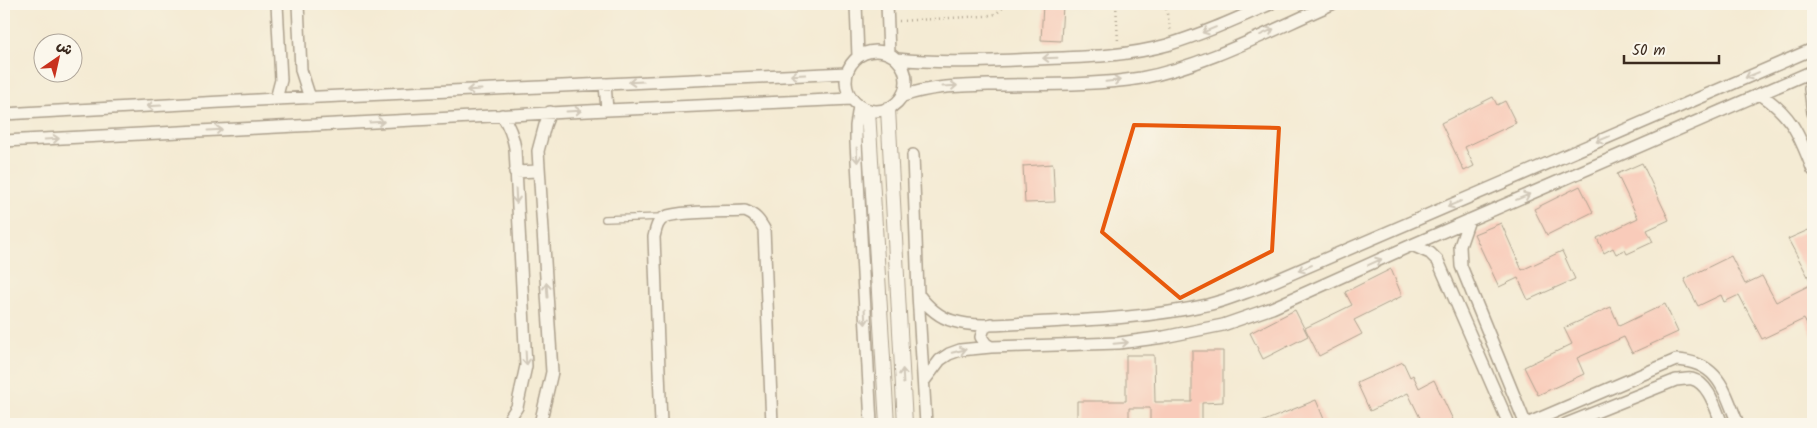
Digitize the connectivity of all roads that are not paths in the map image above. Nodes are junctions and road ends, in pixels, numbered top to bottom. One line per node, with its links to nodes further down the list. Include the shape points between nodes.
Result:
1 (277, 4): 16 (street, via 281,80)
2 (298, 4): 15 (street, via 301,70)
3 (856, 4): 9 (street)
4 (887, 4): 8 (street)
5 (1270, 4): 8 (street, one-way to 8, via 1174,43 1136,52 948,62)
6 (1332, 4): 14 (street, one-way to 6, via 949,86 1107,82 1140,78 1205,59)
7 (1813, 49): 36 (street, one-way to 36, via 1258,288 1209,304 1158,314 1106,320)
8 (893, 56): 9 (street, via 878,51); 14 (street, via 904,67 907,77)
9 (858, 57): 11 (street)
10 (1813, 71): 13 (street); 21 (street, via 1810,89)
11 (847, 73): 12 (street, one-way to 12); 17 (street, via 848,91)
12 (605, 84): 15 (street, one-way to 15); 18 (street)
13 (1760, 94): 26 (street, via 1788,116); 31 (street, one-way to 13)
14 (903, 96): 19 (street)
15 (310, 98): 16 (street)
16 (276, 99): 22 (street, one-way to 22)
17 (860, 105): 18 (street); 19 (street, via 878,112); 44 (street, one-way to 44, via 856,142); 45 (street)
18 (607, 110): 20 (street, one-way to 18)
19 (888, 110): 46 (street, one-way to 19)
20 (550, 112): 23 (street); 27 (street, via 540,138)
21 (1813, 113)
22 (4, 114)
23 (502, 115): 24 (street, one-way to 23); 28 (street, via 513,136)
24 (4, 141)
25 (913, 155): 35 (street)
26 (1813, 170)
27 (538, 171): 28 (street); 41 (street, one-way to 27, via 552,372)
28 (515, 172): 40 (street, one-way to 40, via 526,366 517,407)
29 (664, 217): 30 (lane); 42 (street, via 656,226 654,237); 43 (street, via 745,212 760,221 764,229)
30 (605, 219)
31 (1469, 220): 32 (street); 33 (street, via 1460,246)
32 (1412, 245): 34 (street, via 1430,253); 37 (street, one-way to 32, via 1119,343 1164,338 1223,325 1272,308)
33 (1463, 269): 34 (street, via 1452,266); 39 (street)
34 (1444, 275): 48 (street)
35 (918, 294): 36 (street, via 927,306 952,321); 38 (street)
36 (992, 324): 37 (street, via 984,328 981,337)
37 (991, 347): 38 (street, one-way to 37, via 940,360 949,354)
38 (924, 381): 47 (street)
39 (1527, 423): 48 (street); 51 (street, via 1676,360 1690,360 1704,366 1717,378)
40 (506, 424)
41 (540, 424)
42 (661, 424)
43 (772, 424)
44 (871, 424)
45 (887, 424)
46 (905, 424)
47 (926, 424)
48 (1510, 424)
49 (1566, 424): 50 (street, via 1676,380 1692,379 1708,391)
50 (1722, 424)
51 (1738, 424)

